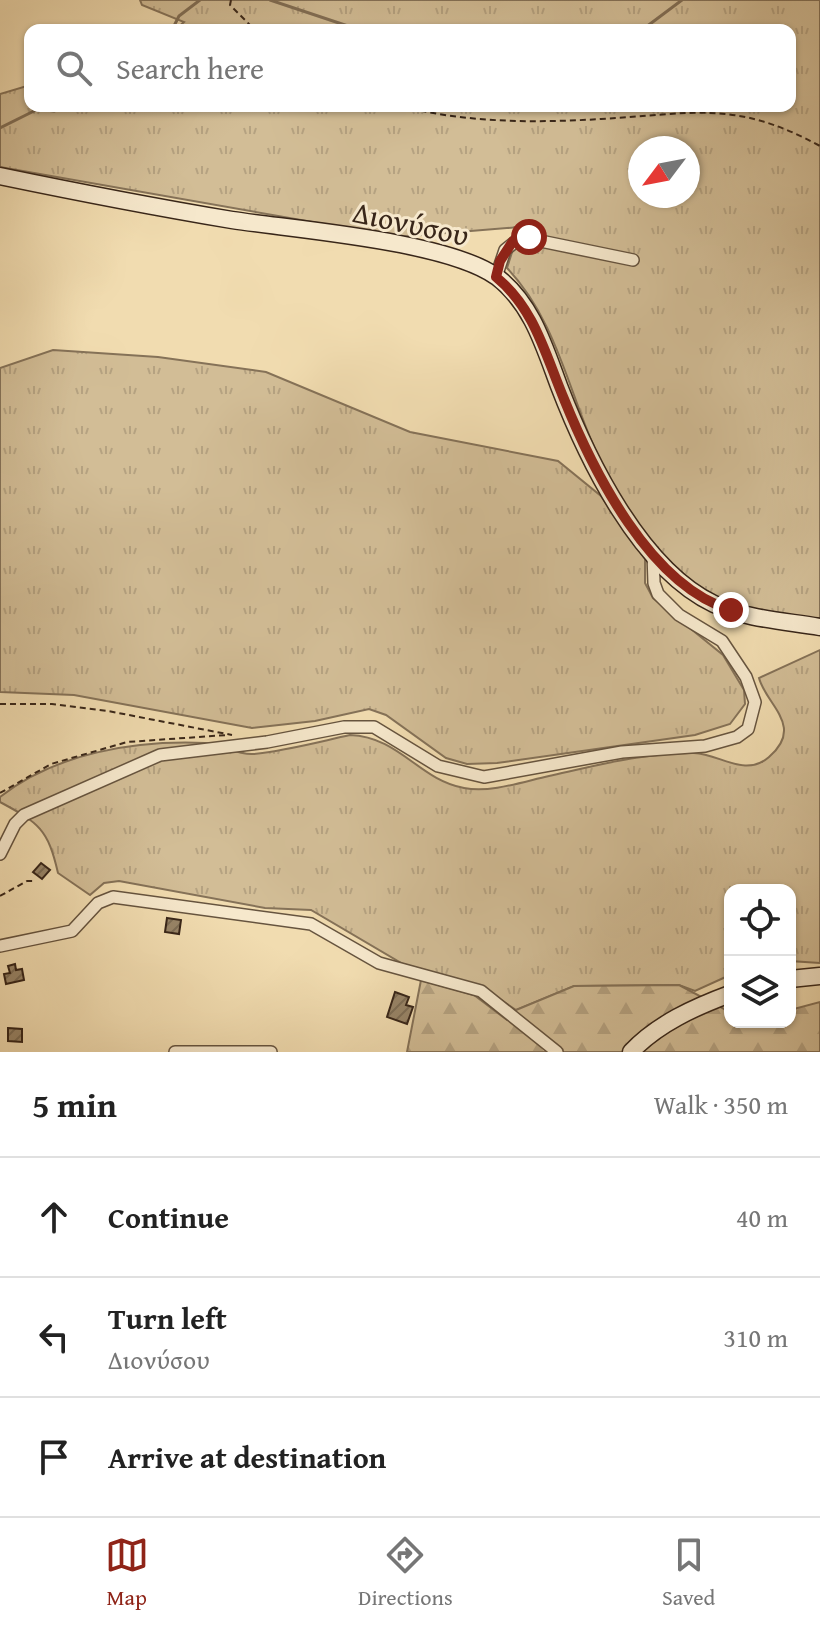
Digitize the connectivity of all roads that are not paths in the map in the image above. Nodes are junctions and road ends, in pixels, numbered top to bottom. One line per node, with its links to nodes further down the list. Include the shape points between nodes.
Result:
1 (0, 176): 3 (main road, Διονύσου, via 434,252 461,258)
2 (633, 260): 3 (street, via 521,237 505,250)
3 (496, 277): 4 (main road, Διονύσου, via 528,310 582,440)
4 (653, 554): 5 (main road, Διονύσου, via 685,587 715,604); 6 (street, via 658,594 679,615 722,641 752,690 752,718 737,737 484,777 438,766 374,727 160,755 24,815)
5 (820, 627)
6 (0, 854)
7 (0, 946): 13 (street, via 72,931 98,903 113,897 311,924 379,963 481,991)
8 (820, 976): 9 (main road)
9 (796, 978)
10 (724, 997): 14 (main road, via 654,1032)
11 (175, 1052): 12 (street)
12 (271, 1052)
13 (557, 1052)
14 (631, 1052)

